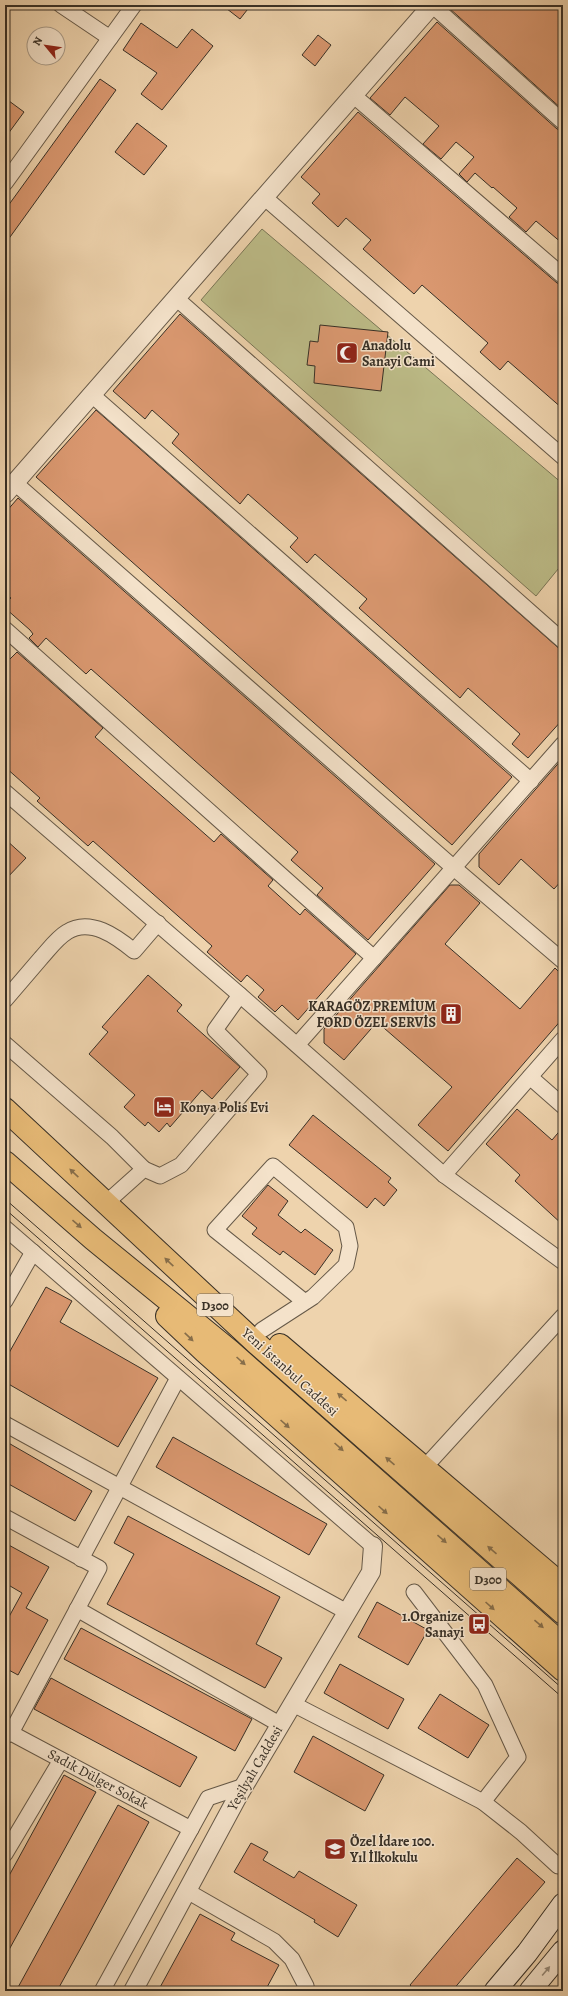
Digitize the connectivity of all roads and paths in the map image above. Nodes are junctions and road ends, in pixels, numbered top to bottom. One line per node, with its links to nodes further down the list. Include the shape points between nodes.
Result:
1 (61, 5): 4 (street)
2 (134, 5): 4 (street)
3 (432, 5): 5 (street); 6 (street)
4 (110, 38): 7 (street)
5 (353, 95): 8 (street); 9 (street)
6 (563, 122)
7 (6, 179)
8 (264, 198): 10 (street); 12 (street)
9 (563, 276)
10 (176, 298): 11 (street); 15 (street)
11 (92, 395): 13 (street); 17 (street)
12 (563, 457)
13 (10, 489): 19 (street)
14 (5, 629): 21 (street)
15 (563, 641)
16 (563, 744): 17 (street)
17 (531, 781): 19 (street)
18 (5, 792): 20 (street)
19 (454, 868): 21 (street); 22 (street)
20 (158, 924): 23 (street); 24 (street, via 134,951 118,938 98,928 69,930 58,938)
21 (374, 958): 27 (street)
22 (563, 961)
23 (240, 995): 27 (street); 32 (street, via 215,1030 259,1074 181,1165 160,1176)
24 (5, 1000)
25 (563, 1039): 28 (street)
26 (5, 1044): 32 (street, via 112,1137)
27 (296, 1045): 33 (street)
28 (530, 1077): 29 (street); 33 (street)
29 (563, 1106)
30 (5, 1109): 34 (highway, Yeni İstanbul Caddesi / D300, one-way to 30)
31 (5, 1162): 36 (highway, Yeni İstanbul Caddesi / D300, one-way to 36)
32 (144, 1169): 34 (street)
33 (444, 1175): 38 (street)
34 (106, 1203): 39 (highway, Yeni İstanbul Caddesi / D300, one-way to 34)
35 (5, 1228): 37 (street)
36 (93, 1239): 56 (highway, Yeni İstanbul Caddesi / D300, one-way to 56, via 229,1350); 57 (highway, one-way to 57, via 205,1352)
37 (33, 1252): 40 (street); 44 (street)
38 (563, 1262)
39 (187, 1279): 43 (highway, via 216,1294); 55 (highway, Yeni İstanbul Caddesi / D300, one-way to 39, via 312,1393)
40 (5, 1301)
41 (305, 1302): 41 (street, via 346,1265 350,1246 346,1227 273,1166 214,1230); 43 (street)
42 (563, 1316): 46 (street)
43 (262, 1330): 46 (highway, one-way to 43)
44 (178, 1378): 47 (street); 49 (street)
45 (5, 1424): 47 (street)
46 (425, 1467): 51 (highway)
47 (121, 1487): 50 (street); 54 (street)
48 (5, 1517): 50 (street)
49 (373, 1546): 54 (street, Yeşilyalı Caddesi, via 371,1572)
50 (81, 1559): 53 (street, via 99,1568)
51 (563, 1586)
52 (414, 1592): 63 (street, via 485,1685 518,1757)
53 (77, 1609): 59 (street); 60 (street)
54 (348, 1612): 58 (street, Yeşilyalı Caddesi)
55 (563, 1613)
56 (563, 1645)
57 (563, 1670)
58 (293, 1704): 59 (street, Yeşilyalı Caddesi); 63 (street)
59 (280, 1725): 62 (street, Yeşilyalı Caddesi)
60 (8, 1734): 61 (street, Sadık Dülger Sokak)
61 (62, 1760): 64 (street, Sadık Dülger Sokak); 65 (street)
62 (244, 1786): 64 (street, via 208,1798); 67 (street, Yeşilyalı Caddesi)
63 (483, 1802): 66 (street)
64 (190, 1829): 70 (street)
65 (5, 1854)
66 (558, 1866)
67 (187, 1890): 71 (street, Yeşilyalı Caddesi); 72 (street, via 274,1942 292,1959 306,1986)
68 (560, 1908): 73 (main road, via 527,1954); 74 (main road, via 547,1941)
69 (563, 1951): 75 (main road, one-way to 69)
70 (102, 1991)
71 (133, 1991)
72 (306, 1991)
73 (495, 1991)
74 (510, 1991)
75 (530, 1991)

